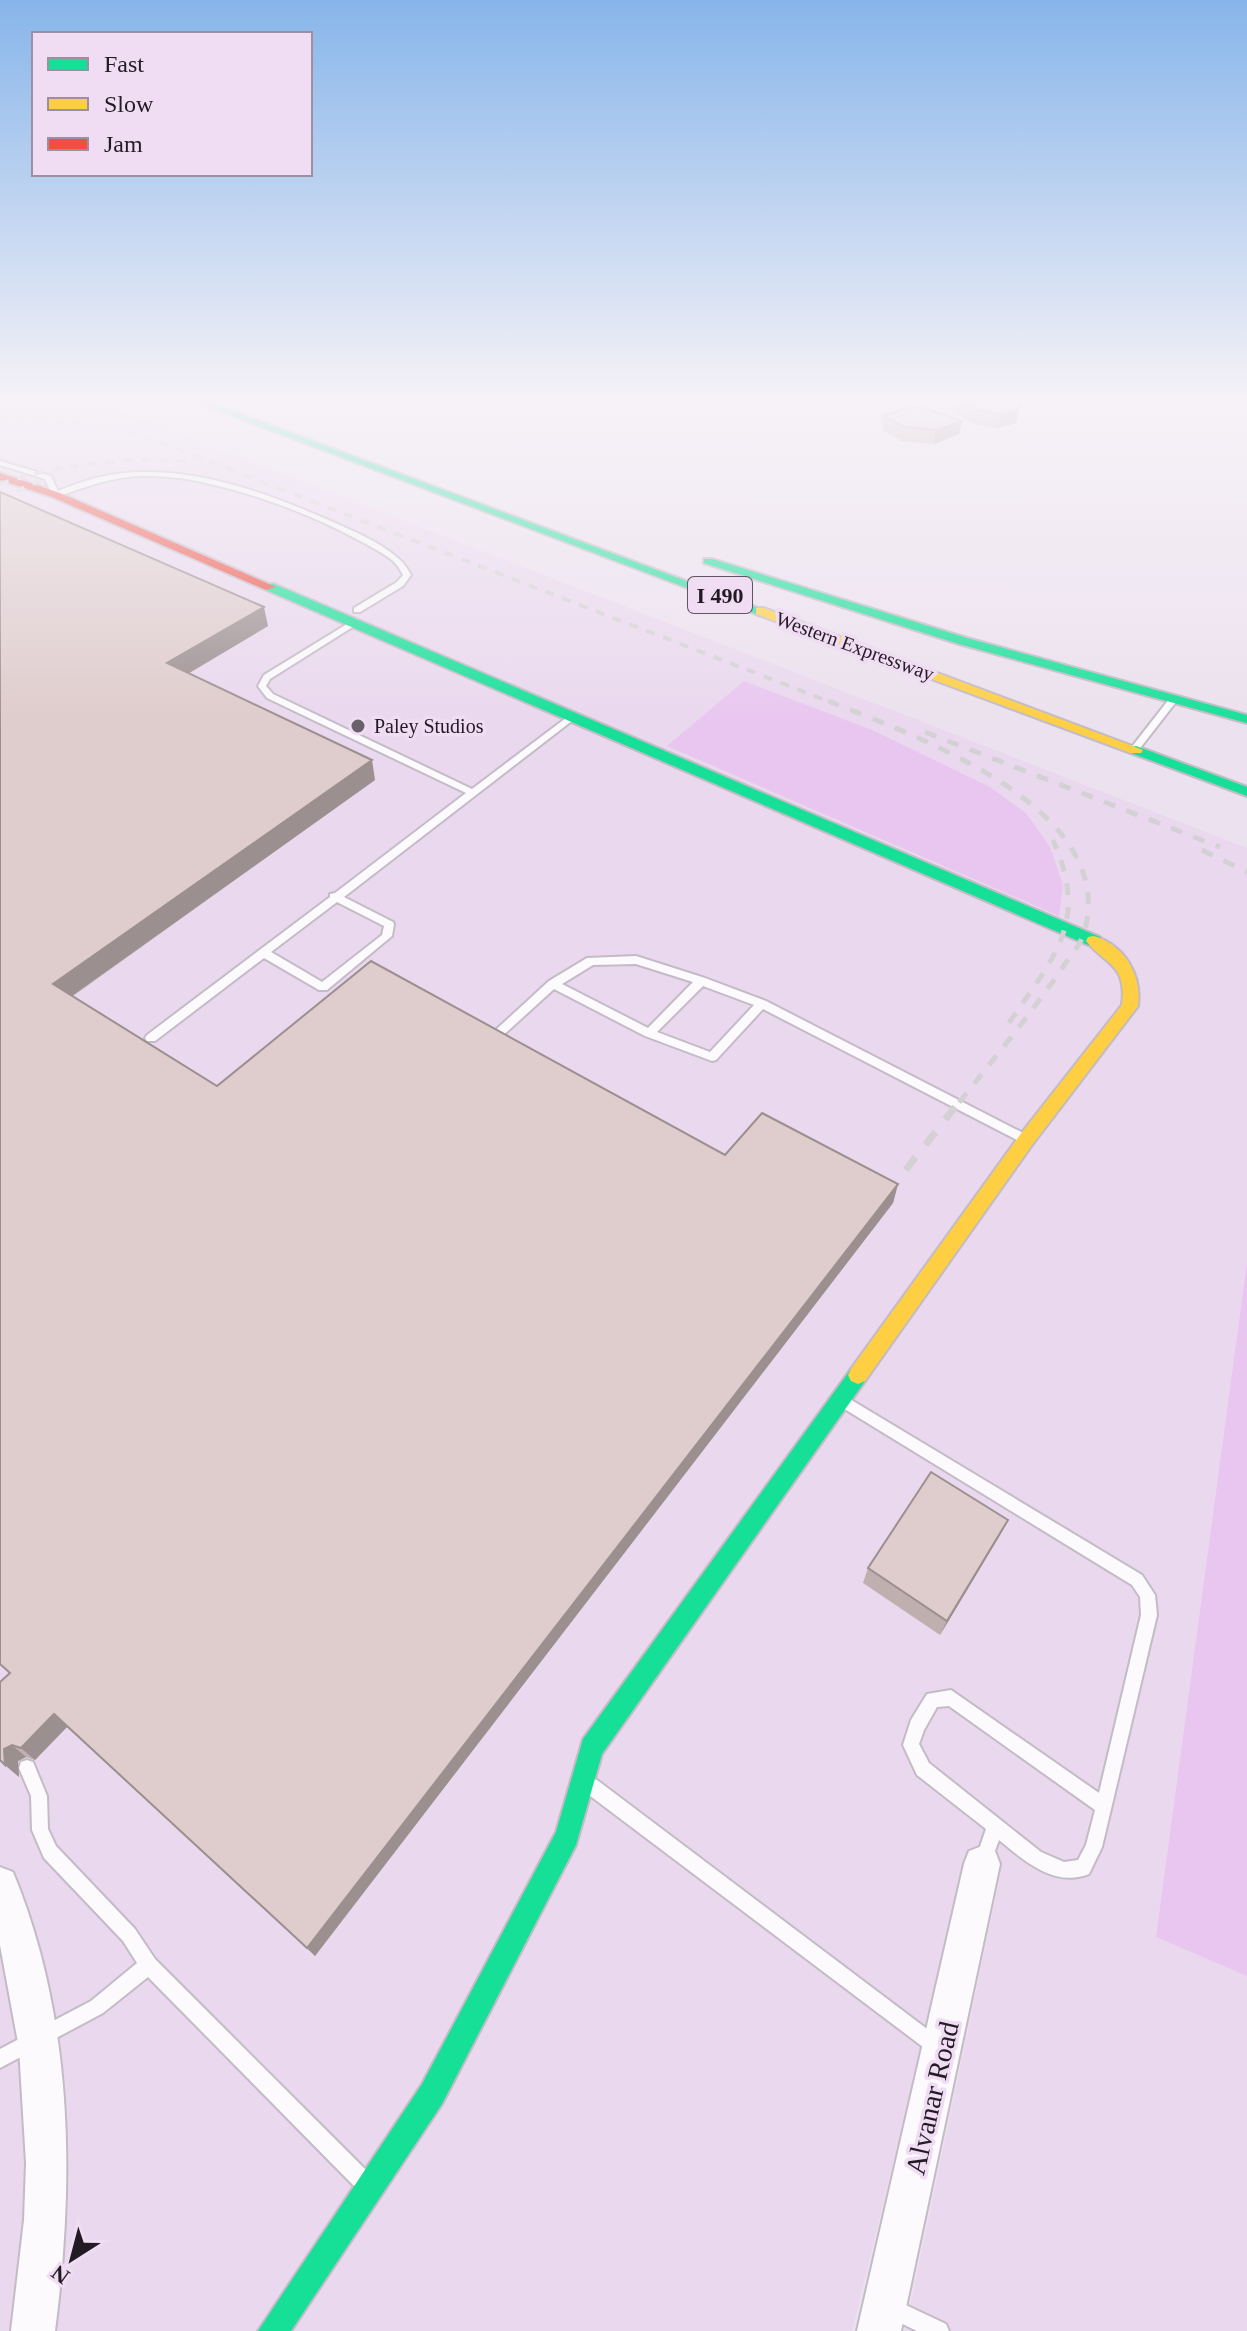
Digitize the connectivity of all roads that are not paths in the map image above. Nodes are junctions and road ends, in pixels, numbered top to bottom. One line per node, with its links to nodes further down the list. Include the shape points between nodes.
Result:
1 (88, 508): 5 (main road)
2 (284, 508): 5 (lane, via 364,539 406,570 400,584)
3 (485, 508): 9 (main road, Western Expressway / I 490)
4 (692, 555): 6 (main road, Western Expressway / I 490)
5 (356, 616): 7 (main road); 10 (lane, via 267,677 262,686 270,696)
6 (1173, 700): 8 (main road, Western Expressway / I 490); 9 (lane)
7 (573, 717): 10 (lane); 20 (main road, via 1084,935 1128,967 1135,986 1130,1006)
8 (1247, 719)
9 (1134, 750): 11 (main road, Western Expressway / I 490)
10 (471, 792): 12 (lane)
11 (1247, 792)
12 (334, 896): 13 (lane); 13 (lane, via 389,924 387,936 323,987)
13 (262, 952): 19 (lane)
14 (701, 981): 15 (lane, via 636,960 591,961); 16 (lane); 17 (lane)
15 (553, 984): 17 (lane); 18 (lane)
16 (762, 1004): 17 (lane, via 712,1057); 20 (lane)
17 (649, 1033)
18 (494, 1037)
19 (151, 1038)
20 (1026, 1140): 21 (main road)
21 (840, 1400): 23 (main road, via 592,1748); 24 (lane, via 1137,1580 1147,1595 1149,1615)
22 (27, 1768): 28 (lane, via 39,1796 40,1830 50,1852 129,1935)
23 (583, 1779): 30 (lane); 32 (main road, via 560,1850 432,2094)
24 (1103, 1806): 25 (lane, via 1094,1847 1083,1868 1064,1870 1035,1858); 25 (lane, via 951,1698 933,1700 911,1745 923,1769)
25 (995, 1827): 26 (lane)
26 (982, 1864): 30 (street, Alvanar Road)
27 (0, 1885): 29 (street, via 21,1941)
28 (149, 1965): 29 (lane, via 97,2007); 32 (lane)
29 (40, 2038): 31 (lane); 34 (street, via 45,2183 42,2280)
30 (943, 2051): 33 (street, Alvanar Road)
31 (0, 2059)
32 (371, 2189): 35 (main road)
33 (882, 2318): 36 (lane)
34 (33, 2331)
35 (273, 2331)
36 (939, 2331)

